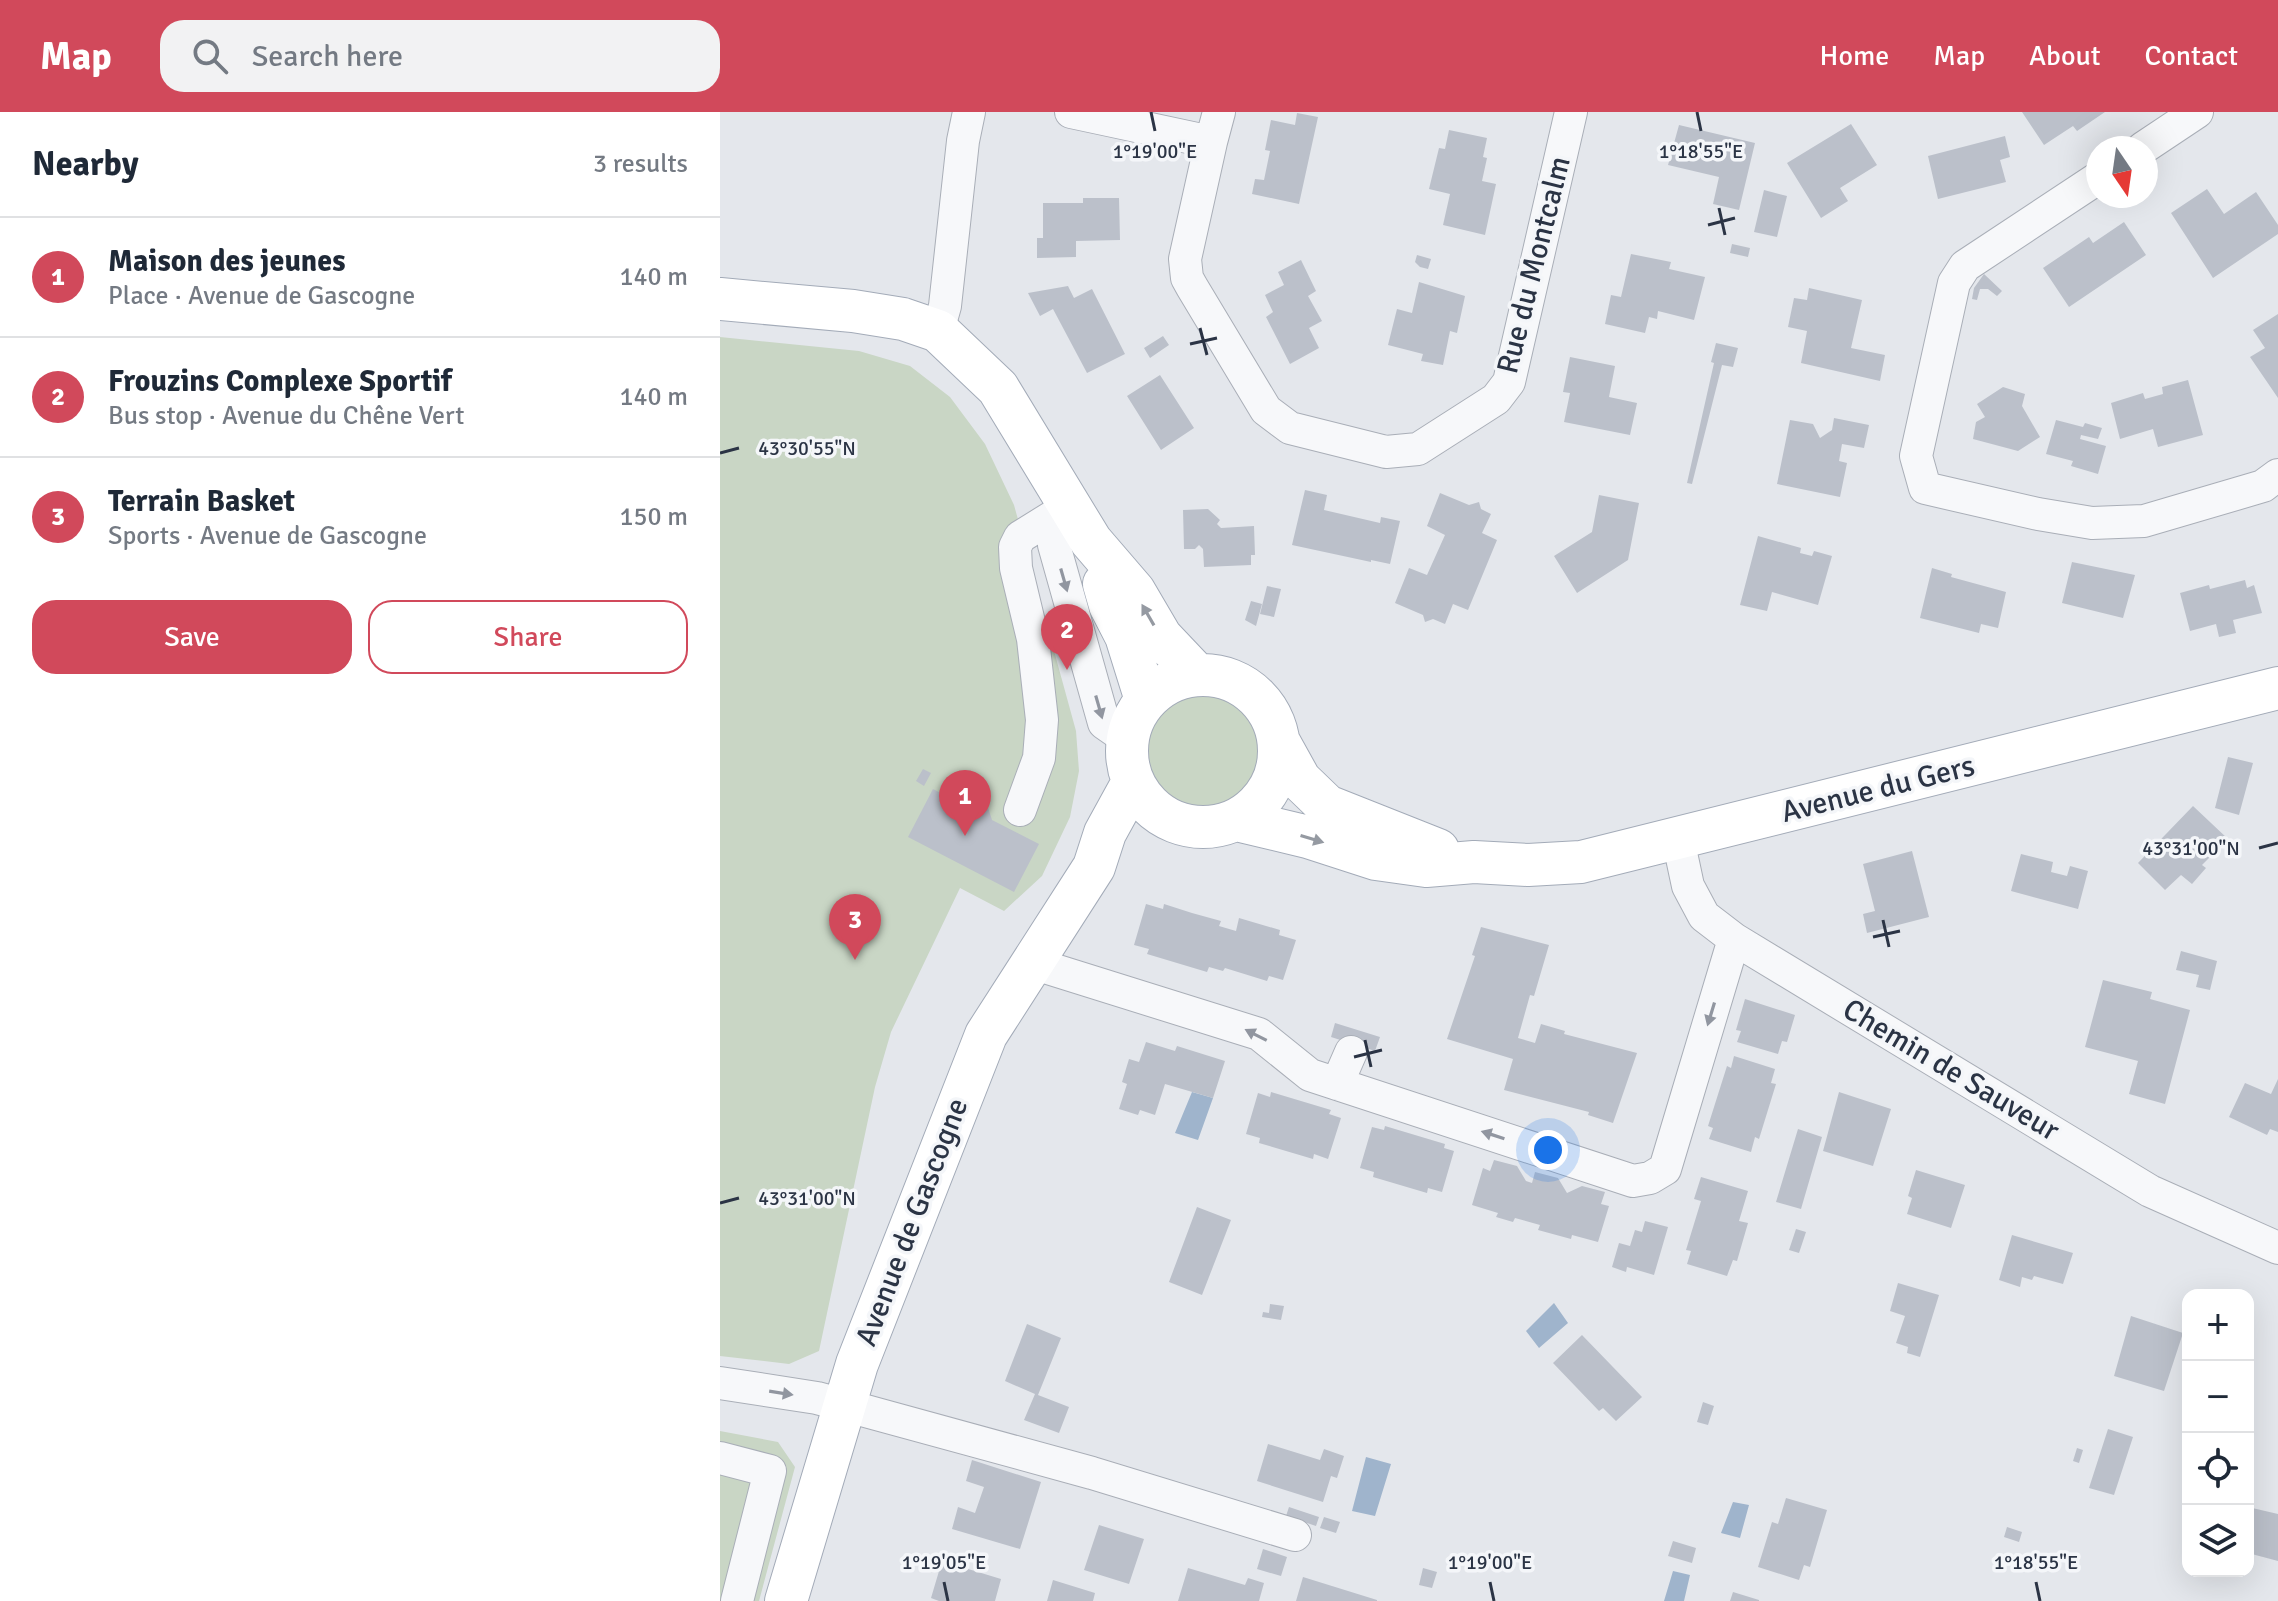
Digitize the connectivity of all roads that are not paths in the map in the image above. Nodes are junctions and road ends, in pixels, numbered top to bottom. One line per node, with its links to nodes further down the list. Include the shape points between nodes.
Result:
1 (969, 112): 9 (street)
2 (1071, 112): 5 (street)
3 (1571, 112): 5 (street, Rue du Montcalm, via 1509,382 1496,399 1418,449 1386,452 1290,428 1266,410 1187,278 1185,259)
4 (2197, 112): 6 (street)
5 (1215, 127)
6 (2158, 138)
7 (2086, 186): 10 (street, via 1965,266 1954,283 1916,456 1925,488 2092,523 2144,521 2263,486)
8 (720, 299): 9 (main road, via 853,311)
9 (938, 331): 11 (main road, via 998,388)
10 (2278, 475)
11 (1080, 523): 12 (main road, one-way to 11, via 1161,637 1134,591); 14 (main road); 15 (street, one-way to 15, via 1054,545 1104,723); 18 (street, via 1020,537 1015,547 1042,720 1039,758)
12 (1197, 675): 14 (main road, via 1161,687); 16 (main road, via 1217,676 1253,692 1275,724)
13 (2278, 688): 21 (main road, Avenue du Gers)
14 (1146, 700): 15 (main road)
15 (1127, 739): 17 (main road)
16 (1280, 744): 19 (main road, via 1270,788); 22 (main road, Avenue du Gers, via 1300,780 1327,806)
17 (1133, 782): 20 (main road, via 1144,800); 23 (main road, Avenue de Gascogne, via 1105,833)
18 (1020, 810)
19 (1237, 820): 20 (main road, via 1218,826); 22 (main road, Avenue du Gers, one-way to 22, via 1376,859 1426,866)
20 (1177, 823): 23 (main road, Avenue de Gascogne, via 1149,832)
21 (1678, 839): 22 (main road, Avenue du Gers, via 1581,862); 24 (street, Chemin de Sauveur, via 1688,886 1704,916)
22 (1474, 862)
23 (1094, 867): 25 (main road, Avenue de Gascogne)
24 (1734, 939): 27 (street, one-way to 27, via 1665,1169 1650,1178 1633,1181); 28 (street, Chemin de Sauveur, via 2150,1191)
25 (1032, 963): 27 (street, one-way to 25, via 1310,1075 1259,1034); 30 (main road, Avenue de Gascogne, via 986,1035)
26 (1351, 1052): 27 (street)
27 (1337, 1084)
28 (2278, 1248)
29 (720, 1383): 30 (street, one-way to 30)
30 (842, 1406): 32 (street, via 1092,1473); 34 (main road, Avenue de Gascogne)
31 (722, 1466): 33 (street, via 770,1471)
32 (1295, 1535)
33 (737, 1601)
34 (786, 1601)

